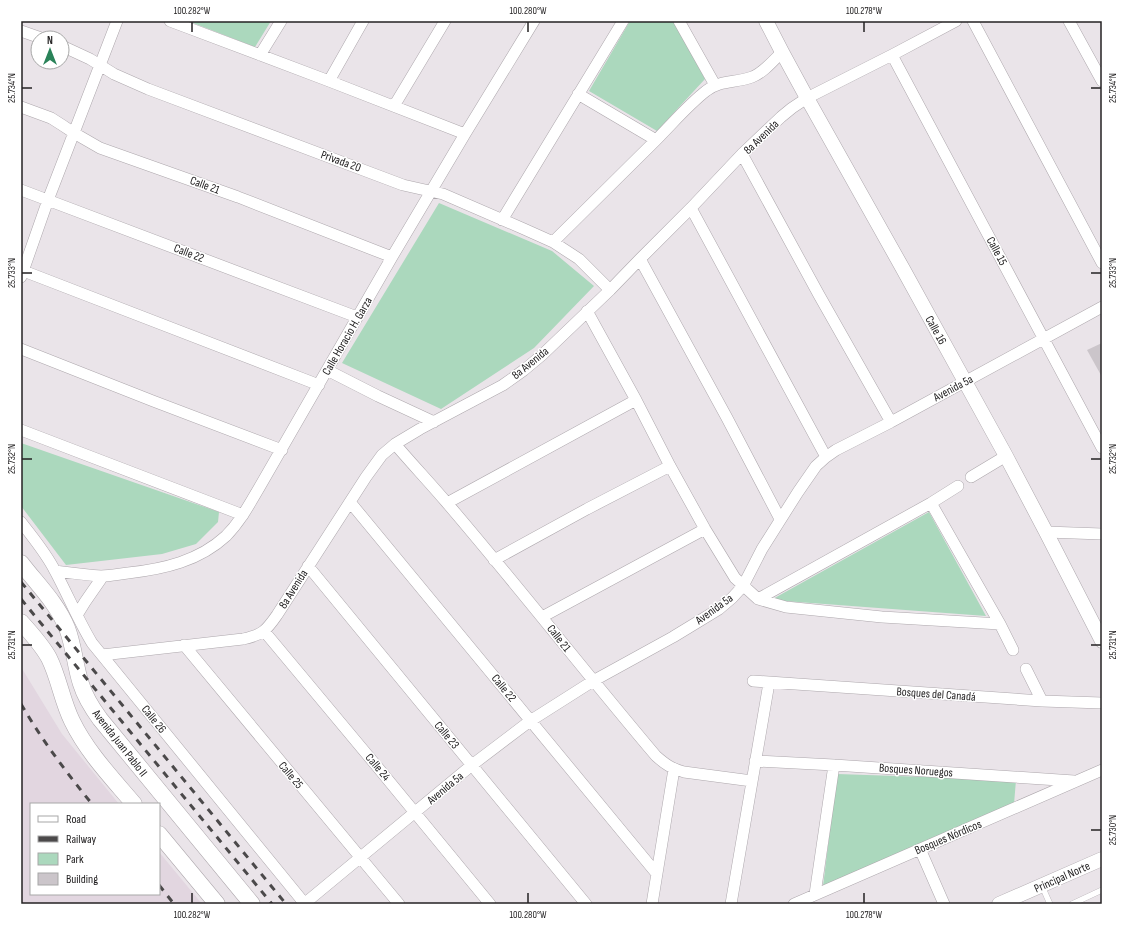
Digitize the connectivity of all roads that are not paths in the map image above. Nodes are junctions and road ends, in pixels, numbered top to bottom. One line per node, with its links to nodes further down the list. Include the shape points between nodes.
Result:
1 (118, 21): 17 (street)
2 (170, 21): 15 (street)
3 (281, 21): 15 (street)
4 (363, 21): 18 (street)
5 (445, 21): 23 (street)
6 (534, 21): 26 (street, Calle Horacio H. Garza)
7 (623, 21): 21 (street)
8 (679, 21): 20 (street)
9 (956, 21): 16 (street, 8a Avenida)
10 (973, 21): 37 (street)
11 (1069, 21): 19 (street)
12 (769, 22): 14 (street, Calle 16)
13 (70, 50): 17 (street, Privada 20)
14 (782, 52): 20 (street, via 754,76); 22 (street, Calle 16)
15 (260, 55): 18 (street)
16 (892, 55): 22 (street, 8a Avenida); 43 (street, Calle 15)
17 (100, 66): 25 (street); 30 (street, Privada 20, via 148,89 403,185)
18 (329, 81): 23 (street)
19 (1102, 81)
20 (715, 85): 27 (street, via 698,97)
21 (578, 94): 27 (street); 33 (street)
22 (807, 98): 28 (street, 8a Avenida, via 781,117); 46 (street, Calle 16)
23 (394, 106): 26 (street)
24 (21, 107): 25 (street, Calle 21, via 51,118)
25 (74, 133): 31 (street); 35 (street, Calle 21, via 100,148 238,197)
26 (465, 134): 30 (street, Calle Horacio H. Garza)
27 (656, 140): 34 (street)
28 (742, 154): 32 (street, 8a Avenida); 50 (street)
29 (21, 190): 31 (street, Calle 22)
30 (432, 191): 33 (street, Privada 20, via 455,198); 35 (street, Calle Horacio H. Garza)
31 (48, 200): 38 (street); 42 (street, Calle 22)
32 (691, 208): 36 (street, 8a Avenida); 56 (street)
33 (502, 220): 34 (street, Privada 20)
34 (553, 242): 39 (street, Privada 20, via 578,259)
35 (392, 257): 42 (street, Calle Horacio H. Garza)
36 (640, 259): 39 (street, 8a Avenida); 64 (street)
37 (1102, 263)
38 (22, 272): 47 (street)
39 (610, 290): 41 (street, 8a Avenida)
40 (1102, 307): 43 (street, Avenida 5a)
41 (588, 311): 48 (street); 49 (street, 8a Avenida, via 524,370 503,385)
42 (357, 318): 45 (street, Calle Horacio H. Garza)
43 (1044, 339): 46 (street, Avenida 5a); 53 (street, Calle 15)
44 (21, 349): 54 (street)
45 (327, 370): 47 (street, Calle Horacio H. Garza); 49 (street)
46 (965, 382): 50 (street, Avenida 5a); 55 (street, Calle 16)
47 (319, 385): 54 (street, Calle Horacio H. Garza)
48 (636, 400): 57 (street); 61 (street)
49 (434, 422): 52 (street, 8a Avenida)
50 (891, 422): 56 (street, Avenida 5a)
51 (21, 430): 63 (street)
52 (395, 444): 60 (street, 8a Avenida, via 382,455); 61 (street, Calle 21)
53 (1102, 448)
54 (282, 450): 63 (street, Calle Horacio H. Garza)
55 (1006, 456): 58 (street); 67 (street, Calle 16)
56 (826, 457): 64 (street, Avenida 5a, via 816,466)
57 (670, 466): 66 (street); 69 (street)
58 (971, 477)
59 (958, 486): 62 (street)
60 (350, 502): 71 (street, 8a Avenida); 92 (street, Calle 22)
61 (447, 503): 69 (street, Calle 21)
62 (931, 503): 75 (street); 80 (street)
63 (243, 515): 73 (street, Calle Horacio H. Garza, via 209,550 191,559 168,567)
64 (780, 519): 74 (street, Avenida 5a)
65 (21, 522): 72 (street, Calle 26)
66 (705, 529): 74 (street, via 735,578); 77 (street)
67 (1046, 532): 68 (street); 79 (street, Calle 16)
68 (1102, 534)
69 (494, 560): 77 (street, Calle 21)
70 (21, 564): 111 (main road, Avenida Juan Pablo II, via 61,616 67,628 81,684 100,719)
71 (308, 566): 81 (street, 8a Avenida); 94 (street, Calle 23)
72 (55, 572): 73 (street, Calle Horacio H. Garza); 76 (street, Calle 26)
73 (103, 576): 76 (street)
74 (743, 586): 75 (street); 87 (street, Avenida 5a, via 718,609)
75 (758, 599): 80 (street, via 786,607 882,617)
76 (77, 615): 85 (street, Calle 26, via 88,637)
77 (542, 617): 87 (street, Calle 21)
78 (21, 622): 100 (main road, Avenida Juan Pablo II, via 49,658 71,720 83,741)
79 (1097, 623): 82 (street, Calle 16)
80 (1000, 624): 84 (street)
81 (264, 631): 83 (street, 8a Avenida, via 244,639); 101 (street, Calle 24)
82 (1102, 641)
83 (184, 645): 85 (street, 8a Avenida); 104 (street, Calle 25)
84 (1013, 650)
85 (102, 655): 112 (street, Calle 26)
86 (1026, 669): 90 (street)
87 (593, 681): 92 (street, Avenida 5a); 96 (street, Calle 21, via 656,756)
88 (753, 681): 89 (street, Bosques del Canadá)
89 (769, 683): 90 (street, Bosques del Canadá); 93 (street)
90 (1042, 701): 91 (street, Bosques del Canadá)
91 (1102, 703)
92 (530, 721): 94 (street, Avenida 5a); 106 (street, Calle 22)
93 (756, 761): 95 (street, Bosques Noruegos); 98 (street)
94 (472, 765): 101 (street, Avenida 5a); 115 (street, Calle 23)
95 (834, 765): 99 (street, Bosques Noruegos); 109 (street)
96 (674, 769): 98 (street, Calle 21); 106 (street)
97 (1102, 770): 99 (street, Bosques Nórdicos)
98 (752, 781): 117 (street)
99 (1077, 781): 103 (street, Bosques Nórdicos)
100 (133, 803)
101 (415, 813): 104 (street, Avenida 5a); 114 (street, Calle 24)
102 (160, 835): 110 (main road)
103 (920, 849): 109 (street, Bosques Nórdicos); 119 (street)
104 (361, 857): 112 (street, Avenida 5a); 113 (street, Calle 25)
105 (1102, 859): 107 (street, Principal Norte)
106 (657, 874): 116 (street)
107 (1042, 885): 120 (street, Principal Norte); 121 (lane)
108 (1102, 890): 122 (lane)
109 (815, 894): 118 (street, Bosques Nórdicos)
110 (217, 904)
111 (252, 904)
112 (305, 904)
113 (399, 904)
114 (490, 904)
115 (586, 904)
116 (652, 904)
117 (731, 904)
118 (794, 904)
119 (944, 904)
120 (999, 904)
121 (1050, 904)
122 (1072, 904)

